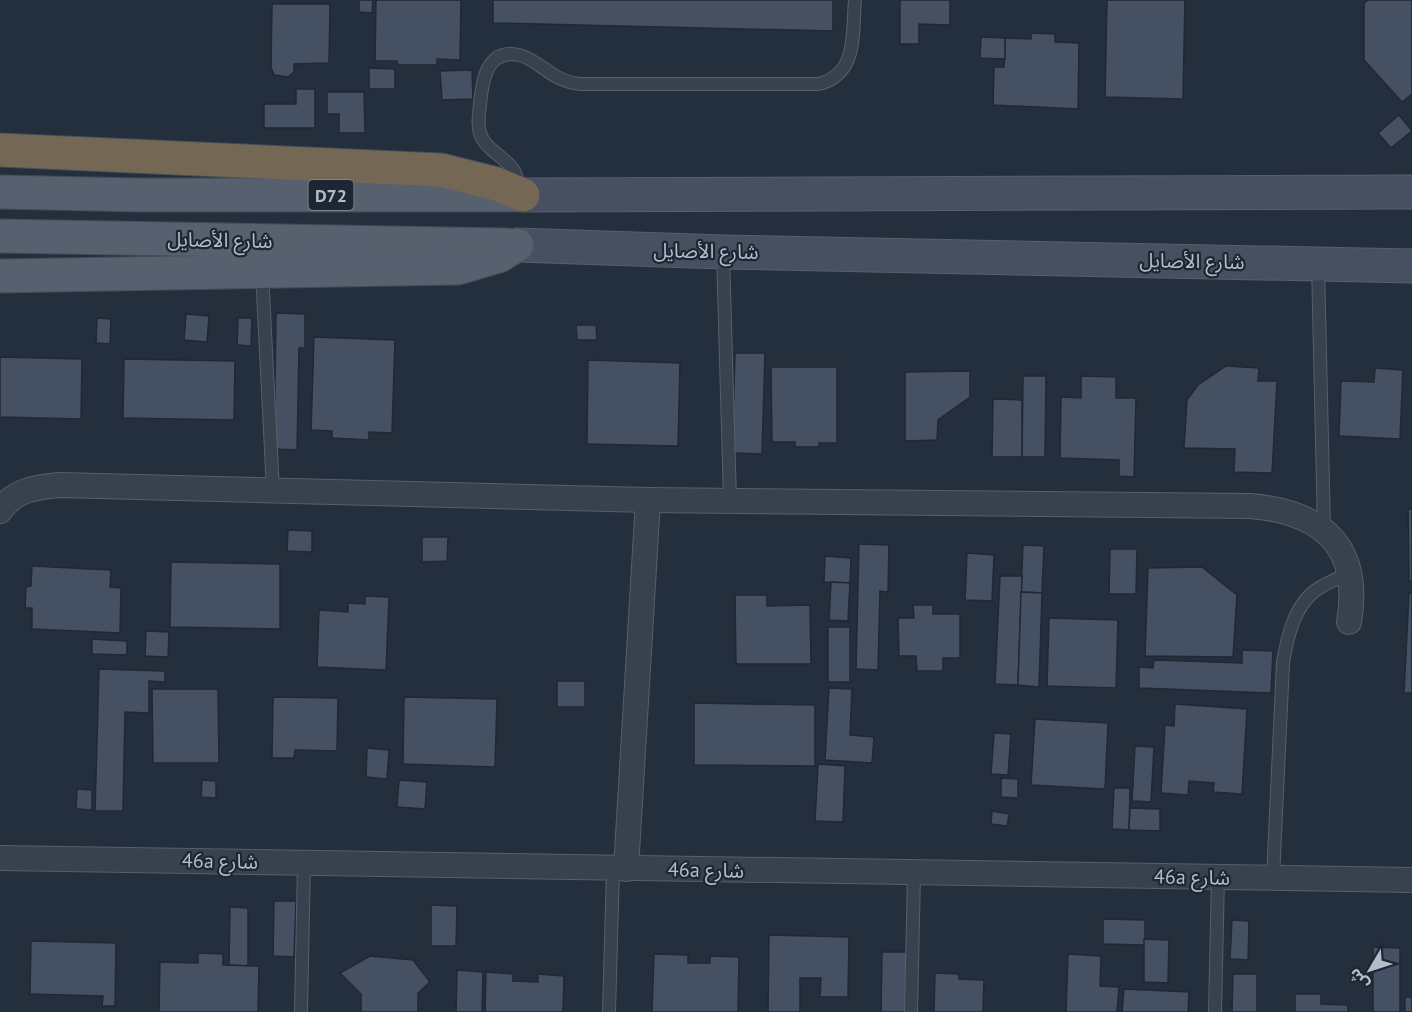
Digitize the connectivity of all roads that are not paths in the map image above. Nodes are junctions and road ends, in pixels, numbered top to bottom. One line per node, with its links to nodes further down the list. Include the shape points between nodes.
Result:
1 (855, 0): 5 (lane, via 846,69 834,80 819,84 581,84 554,77 520,55 494,60 485,72 482,86 480,134 514,171)
2 (7, 144): 5 (highway, via 53,152 441,170)
3 (0, 192): 5 (main road, D72)
4 (1412, 192): 5 (main road, D72)
5 (523, 195)
6 (0, 236): 7 (main road, شارع الأصايل)
7 (517, 245): 8 (main road, شارع الأصايل); 11 (main road, via 499,256 458,268)
8 (723, 252): 9 (main road, شارع الأصايل); 15 (lane)
9 (1318, 264): 10 (main road, شارع الأصايل); 17 (lane)
10 (1412, 266)
11 (262, 271): 12 (main road); 13 (lane)
12 (0, 276)
13 (273, 490): 14 (street); 16 (street, via 59,485 31,488 6,502)
14 (648, 500): 15 (street); 22 (street)
15 (730, 501): 17 (street, via 1250,506 1303,516)
16 (0, 511)
17 (1324, 530): 18 (street, via 1342,552)
18 (1350, 573): 19 (street, via 1353,598); 25 (lane, via 1315,591 1298,612 1287,636)
19 (1349, 622)
20 (0, 858): 21 (street, 46a شارع)
21 (304, 862): 22 (street, 46a شارع); 27 (lane)
22 (620, 869): 23 (street, 46a شارع); 28 (lane)
23 (915, 873): 24 (street, 46a شارع); 29 (lane)
24 (1218, 878): 25 (street, 46a شارع); 30 (lane)
25 (1274, 878): 26 (street, 46a شارع)
26 (1412, 880)
27 (301, 1012)
28 (609, 1012)
29 (911, 1012)
30 (1215, 1012)

